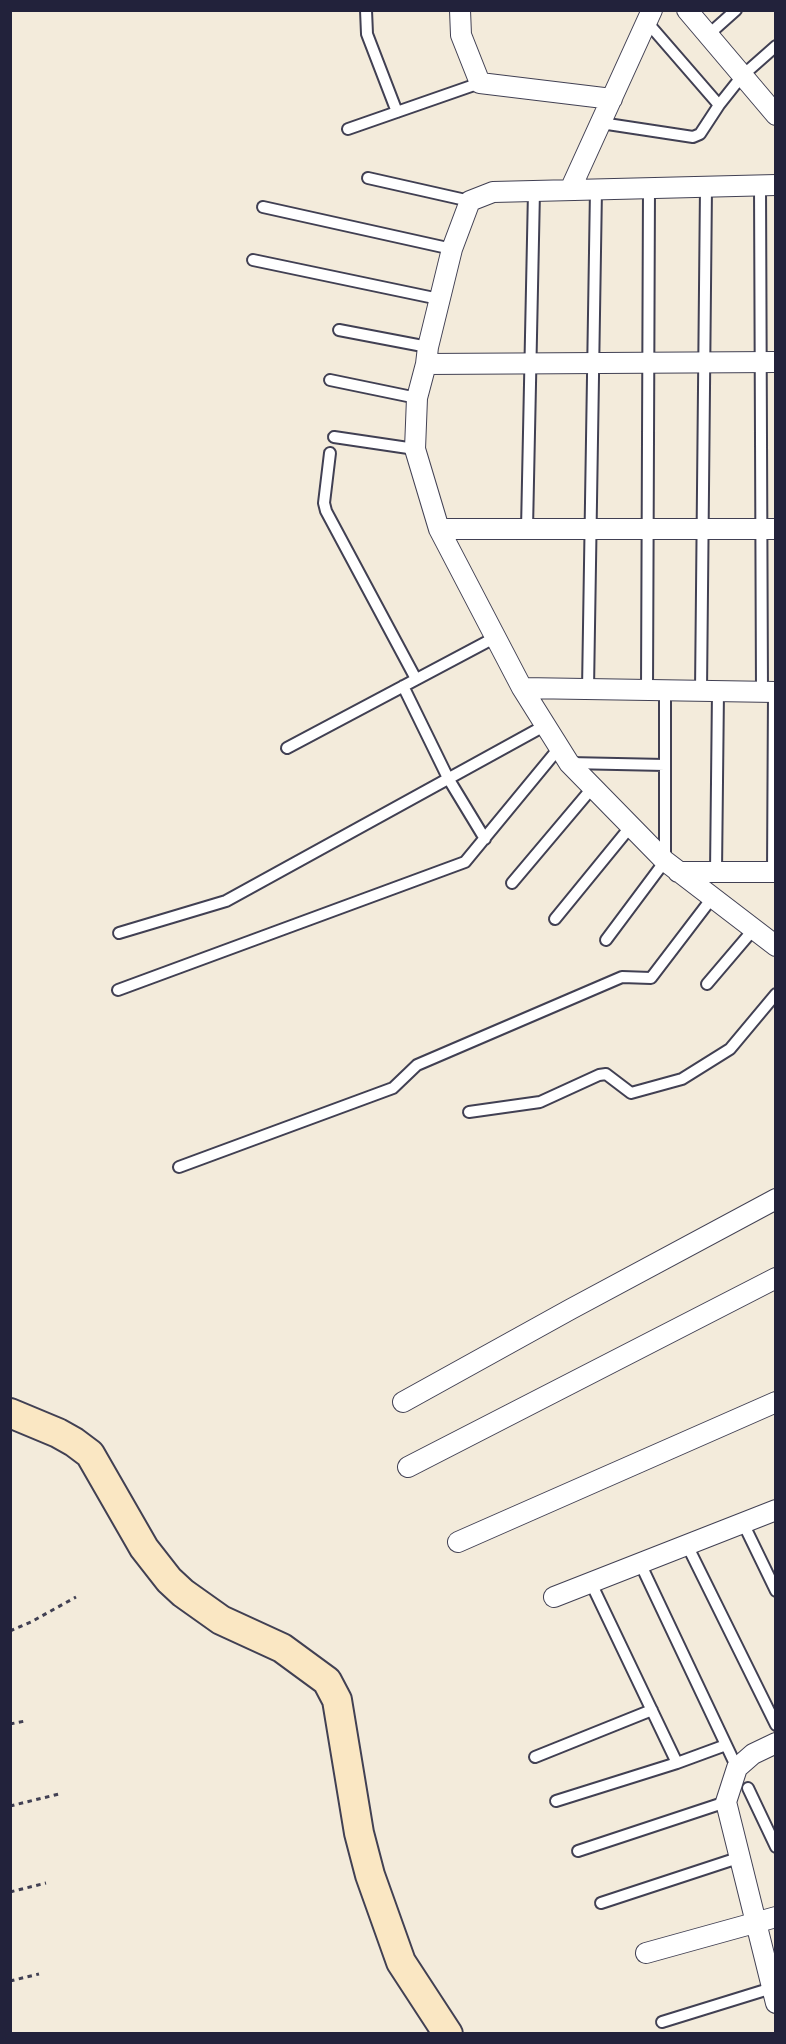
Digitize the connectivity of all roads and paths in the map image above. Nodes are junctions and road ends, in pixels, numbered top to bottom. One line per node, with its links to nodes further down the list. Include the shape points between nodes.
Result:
1 (366, 10): 12 (lane, via 367,34)
2 (460, 10): 9 (street, via 461,35)
3 (687, 10): 6 (street)
4 (736, 10): 6 (lane)
5 (650, 16): 10 (street); 11 (lane)
6 (708, 35): 8 (street)
7 (776, 46): 8 (lane)
8 (742, 76): 11 (lane); 13 (street)
9 (480, 83): 10 (street); 12 (lane)
10 (612, 99): 14 (street)
11 (719, 105): 14 (lane, via 700,134 693,137)
12 (397, 112): 15 (lane)
13 (775, 112)
14 (601, 123): 21 (street)
15 (348, 129)
16 (368, 178): 23 (lane)
17 (768, 185): 18 (street); 30 (lane)
18 (706, 187): 19 (street); 34 (lane)
19 (649, 188): 20 (street); 33 (lane)
20 (596, 189): 21 (street); 32 (lane)
21 (570, 190): 22 (street)
22 (534, 191): 23 (street, via 493,192); 31 (lane)
23 (470, 201): 25 (street)
24 (263, 207): 25 (lane)
25 (452, 249): 27 (street)
26 (253, 260): 27 (lane)
27 (439, 299): 29 (street)
28 (339, 330): 29 (lane)
29 (427, 356): 31 (street); 36 (street)
30 (768, 362): 34 (street); 45 (lane)
31 (531, 363): 32 (street); 41 (lane)
32 (593, 363): 33 (street); 42 (lane)
33 (648, 363): 34 (street); 43 (lane)
34 (705, 363): 44 (lane)
35 (330, 380): 36 (lane)
36 (417, 398): 38 (street)
37 (334, 437): 38 (lane)
38 (415, 450): 40 (street)
39 (330, 453): 47 (lane, via 326,511)
40 (438, 529): 41 (street); 46 (street)
41 (527, 529): 42 (street)
42 (591, 529): 43 (street); 50 (lane)
43 (647, 529): 44 (street); 51 (lane)
44 (703, 529): 45 (street); 52 (lane)
45 (768, 529): 53 (lane)
46 (496, 637): 47 (lane); 49 (street)
47 (416, 679): 48 (lane)
48 (403, 686): 55 (lane); 58 (lane)
49 (522, 688): 50 (street); 54 (street)
50 (588, 689): 51 (street)
51 (656, 690): 52 (street); 57 (lane)
52 (709, 691): 53 (street); 63 (lane)
53 (770, 692): 64 (lane)
54 (544, 726): 56 (street); 58 (lane)
55 (287, 748)
56 (564, 755): 57 (lane); 59 (street); 61 (lane)
57 (665, 765): 62 (lane)
58 (448, 778): 61 (lane); 69 (lane, via 226,901)
59 (593, 787): 60 (street); 65 (lane)
60 (631, 826): 62 (street); 67 (lane)
61 (485, 838): 73 (lane, via 465,862)
62 (672, 866): 63 (street); 66 (street); 70 (lane)
63 (716, 872): 64 (street)
64 (774, 872)
65 (512, 883)
66 (712, 898): 68 (street); 76 (lane, via 651,978 622,977 417,1065 393,1088)
67 (555, 919)
68 (762, 932): 71 (street); 72 (lane)
69 (119, 933)
70 (606, 940)
71 (776, 946)
72 (707, 984)
73 (118, 990)
74 (776, 994): 75 (lane, via 730,1049 682,1079 631,1094 606,1074 599,1075 540,1102)
75 (469, 1112)
76 (179, 1167)
77 (776, 1199): 79 (street)
78 (776, 1278): 82 (street)
79 (403, 1402)
80 (776, 1402): 85 (street)
81 (10, 1413): 119 (main road, via 58,1433 90,1454 144,1548 183,1593 221,1620 282,1648 327,1681 337,1700 359,1833 370,1875 401,1962)
82 (408, 1467)
83 (776, 1510): 84 (street)
84 (743, 1523): 86 (street); 89 (lane)
85 (458, 1542)
86 (687, 1545): 87 (street); 96 (lane)
87 (640, 1563): 88 (street); 98 (lane)
88 (591, 1583): 91 (street); 93 (lane)
89 (776, 1591)
90 (76, 1597): 92 (path)
91 (554, 1597)
92 (10, 1631)
93 (652, 1710): 99 (lane); 100 (lane)
94 (25, 1721): 95 (path)
95 (10, 1724)
96 (776, 1725)
97 (776, 1743): 101 (street)
98 (726, 1744): 100 (lane); 101 (lane)
99 (536, 1757)
100 (677, 1763): 104 (lane)
101 (737, 1767): 105 (street)
102 (748, 1788): 107 (lane)
103 (59, 1794): 106 (path)
104 (556, 1802)
105 (726, 1802): 108 (lane); 109 (street)
106 (10, 1806)
107 (776, 1847)
108 (578, 1851)
109 (741, 1857): 112 (lane); 113 (street)
110 (46, 1883): 111 (path)
111 (10, 1892)
112 (601, 1902)
113 (766, 1920): 114 (street); 117 (street)
114 (646, 1953)
115 (39, 1974): 116 (path)
116 (10, 1981)
117 (774, 1995): 118 (lane)
118 (662, 2022)
119 (448, 2034)

